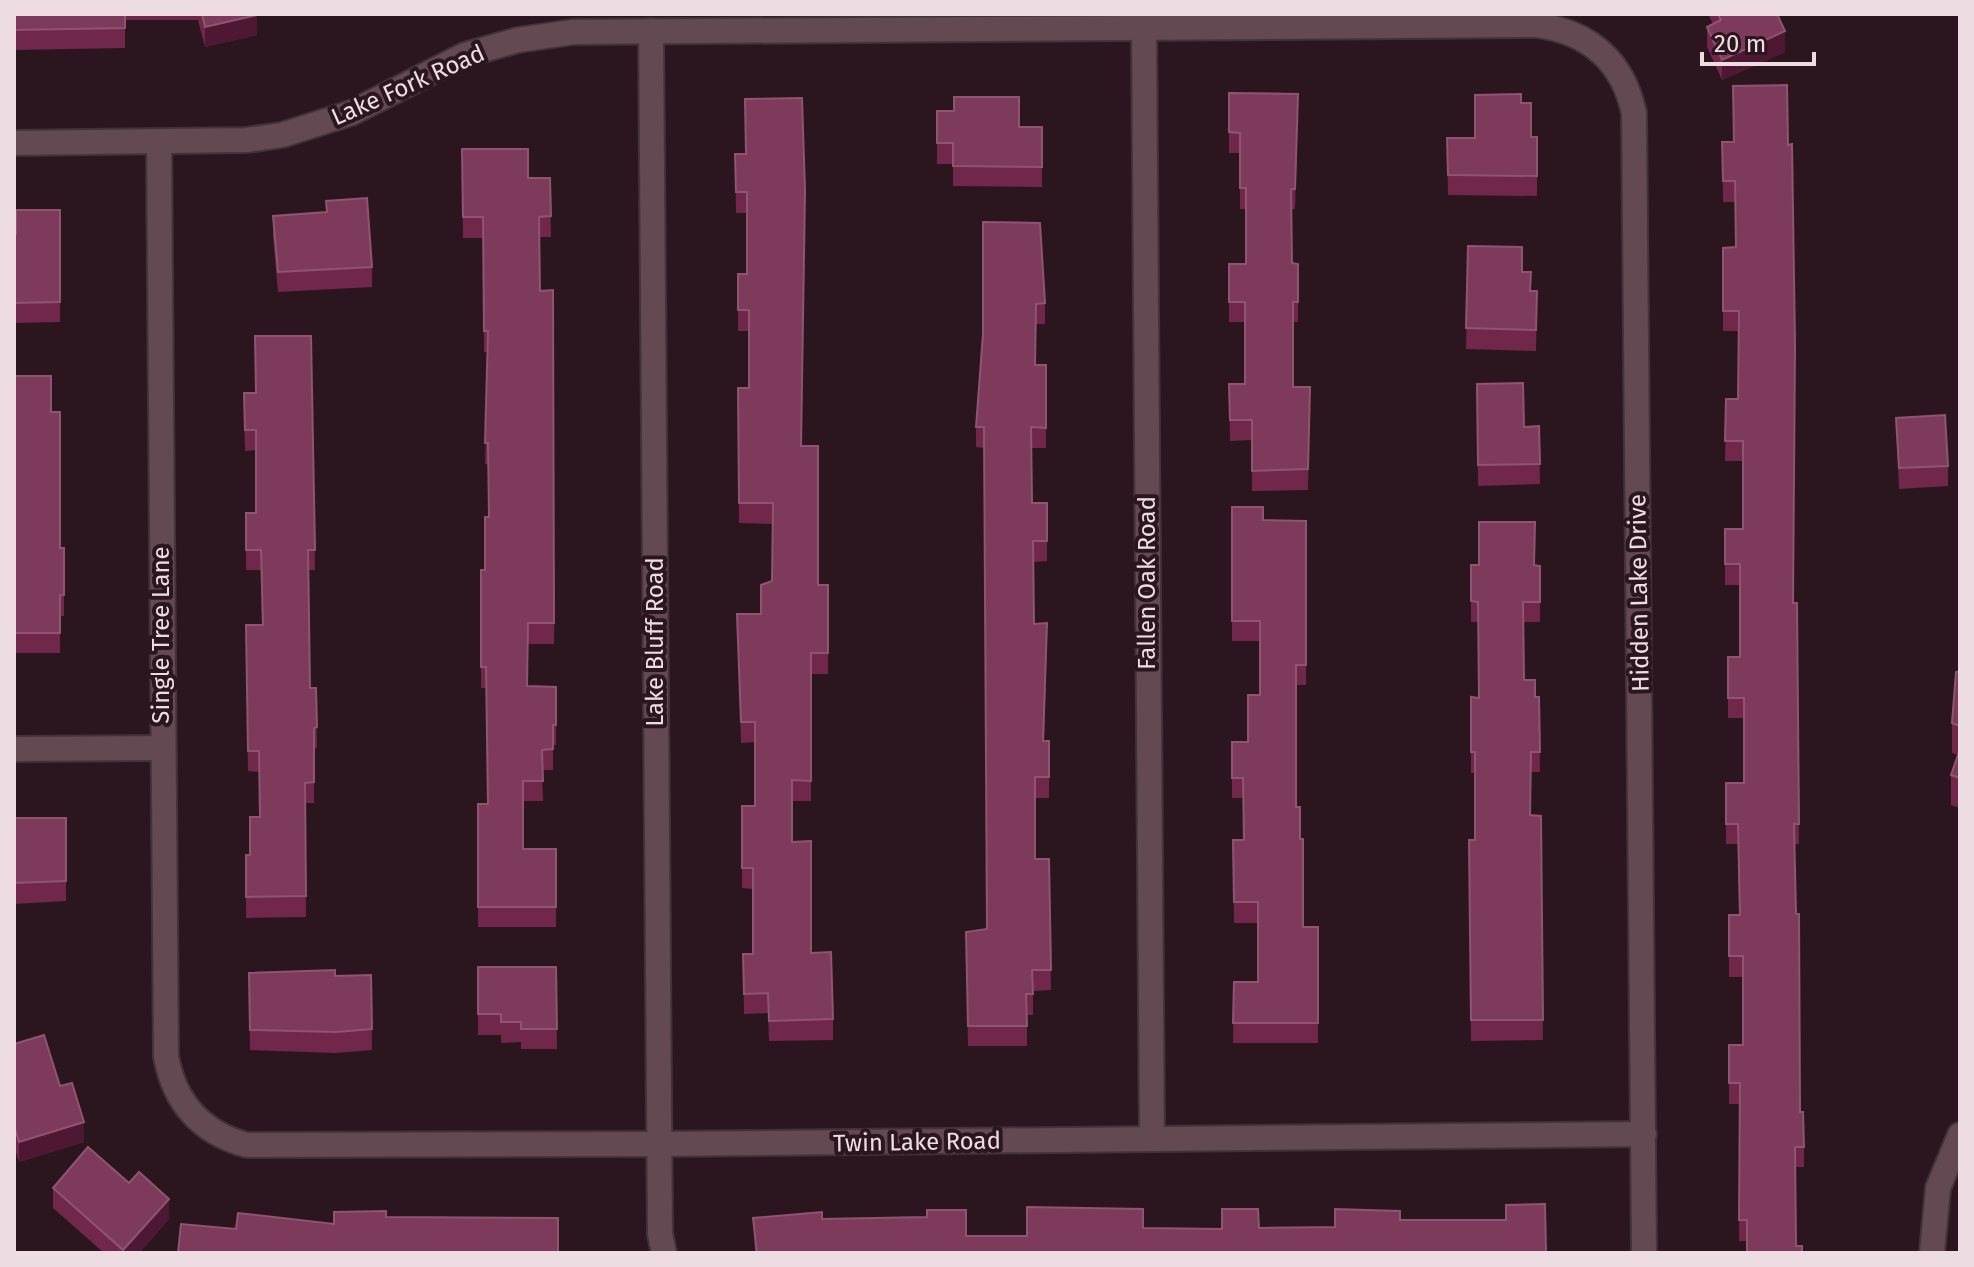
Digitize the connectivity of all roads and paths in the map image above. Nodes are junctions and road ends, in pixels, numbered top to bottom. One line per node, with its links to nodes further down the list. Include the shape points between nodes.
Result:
1 (1144, 26): 2 (street, Lake Fork Road); 3 (street, Lake Fork Road, via 1537,25 1576,34); 11 (street, Fallen Oak Road)
2 (651, 31): 4 (street, Lake Fork Road, via 573,32 518,40 465,55 317,126 247,140); 12 (street, Lake Bluff Road)
3 (1609, 58): 9 (street, Hidden Lake Drive, via 1630,93 1634,113)
4 (159, 142): 5 (street, Lake Fork Road); 6 (street, Single Tree Lane)
5 (14, 143)
6 (162, 748): 7 (street); 8 (street, Single Tree Lane, via 166,1056 176,1091)
7 (14, 749)
8 (197, 1120): 12 (street, Twin Lake Road, via 247,1145)
9 (1644, 1134): 11 (street, Twin Lake Road); 14 (street, Hidden Lake Drive)
10 (1960, 1135): 15 (street, via 1938,1188)
11 (1152, 1139): 12 (street, Twin Lake Road)
12 (659, 1144): 13 (street, Lake Bluff Road)
13 (664, 1253)
14 (1644, 1253)
15 (1932, 1253)

